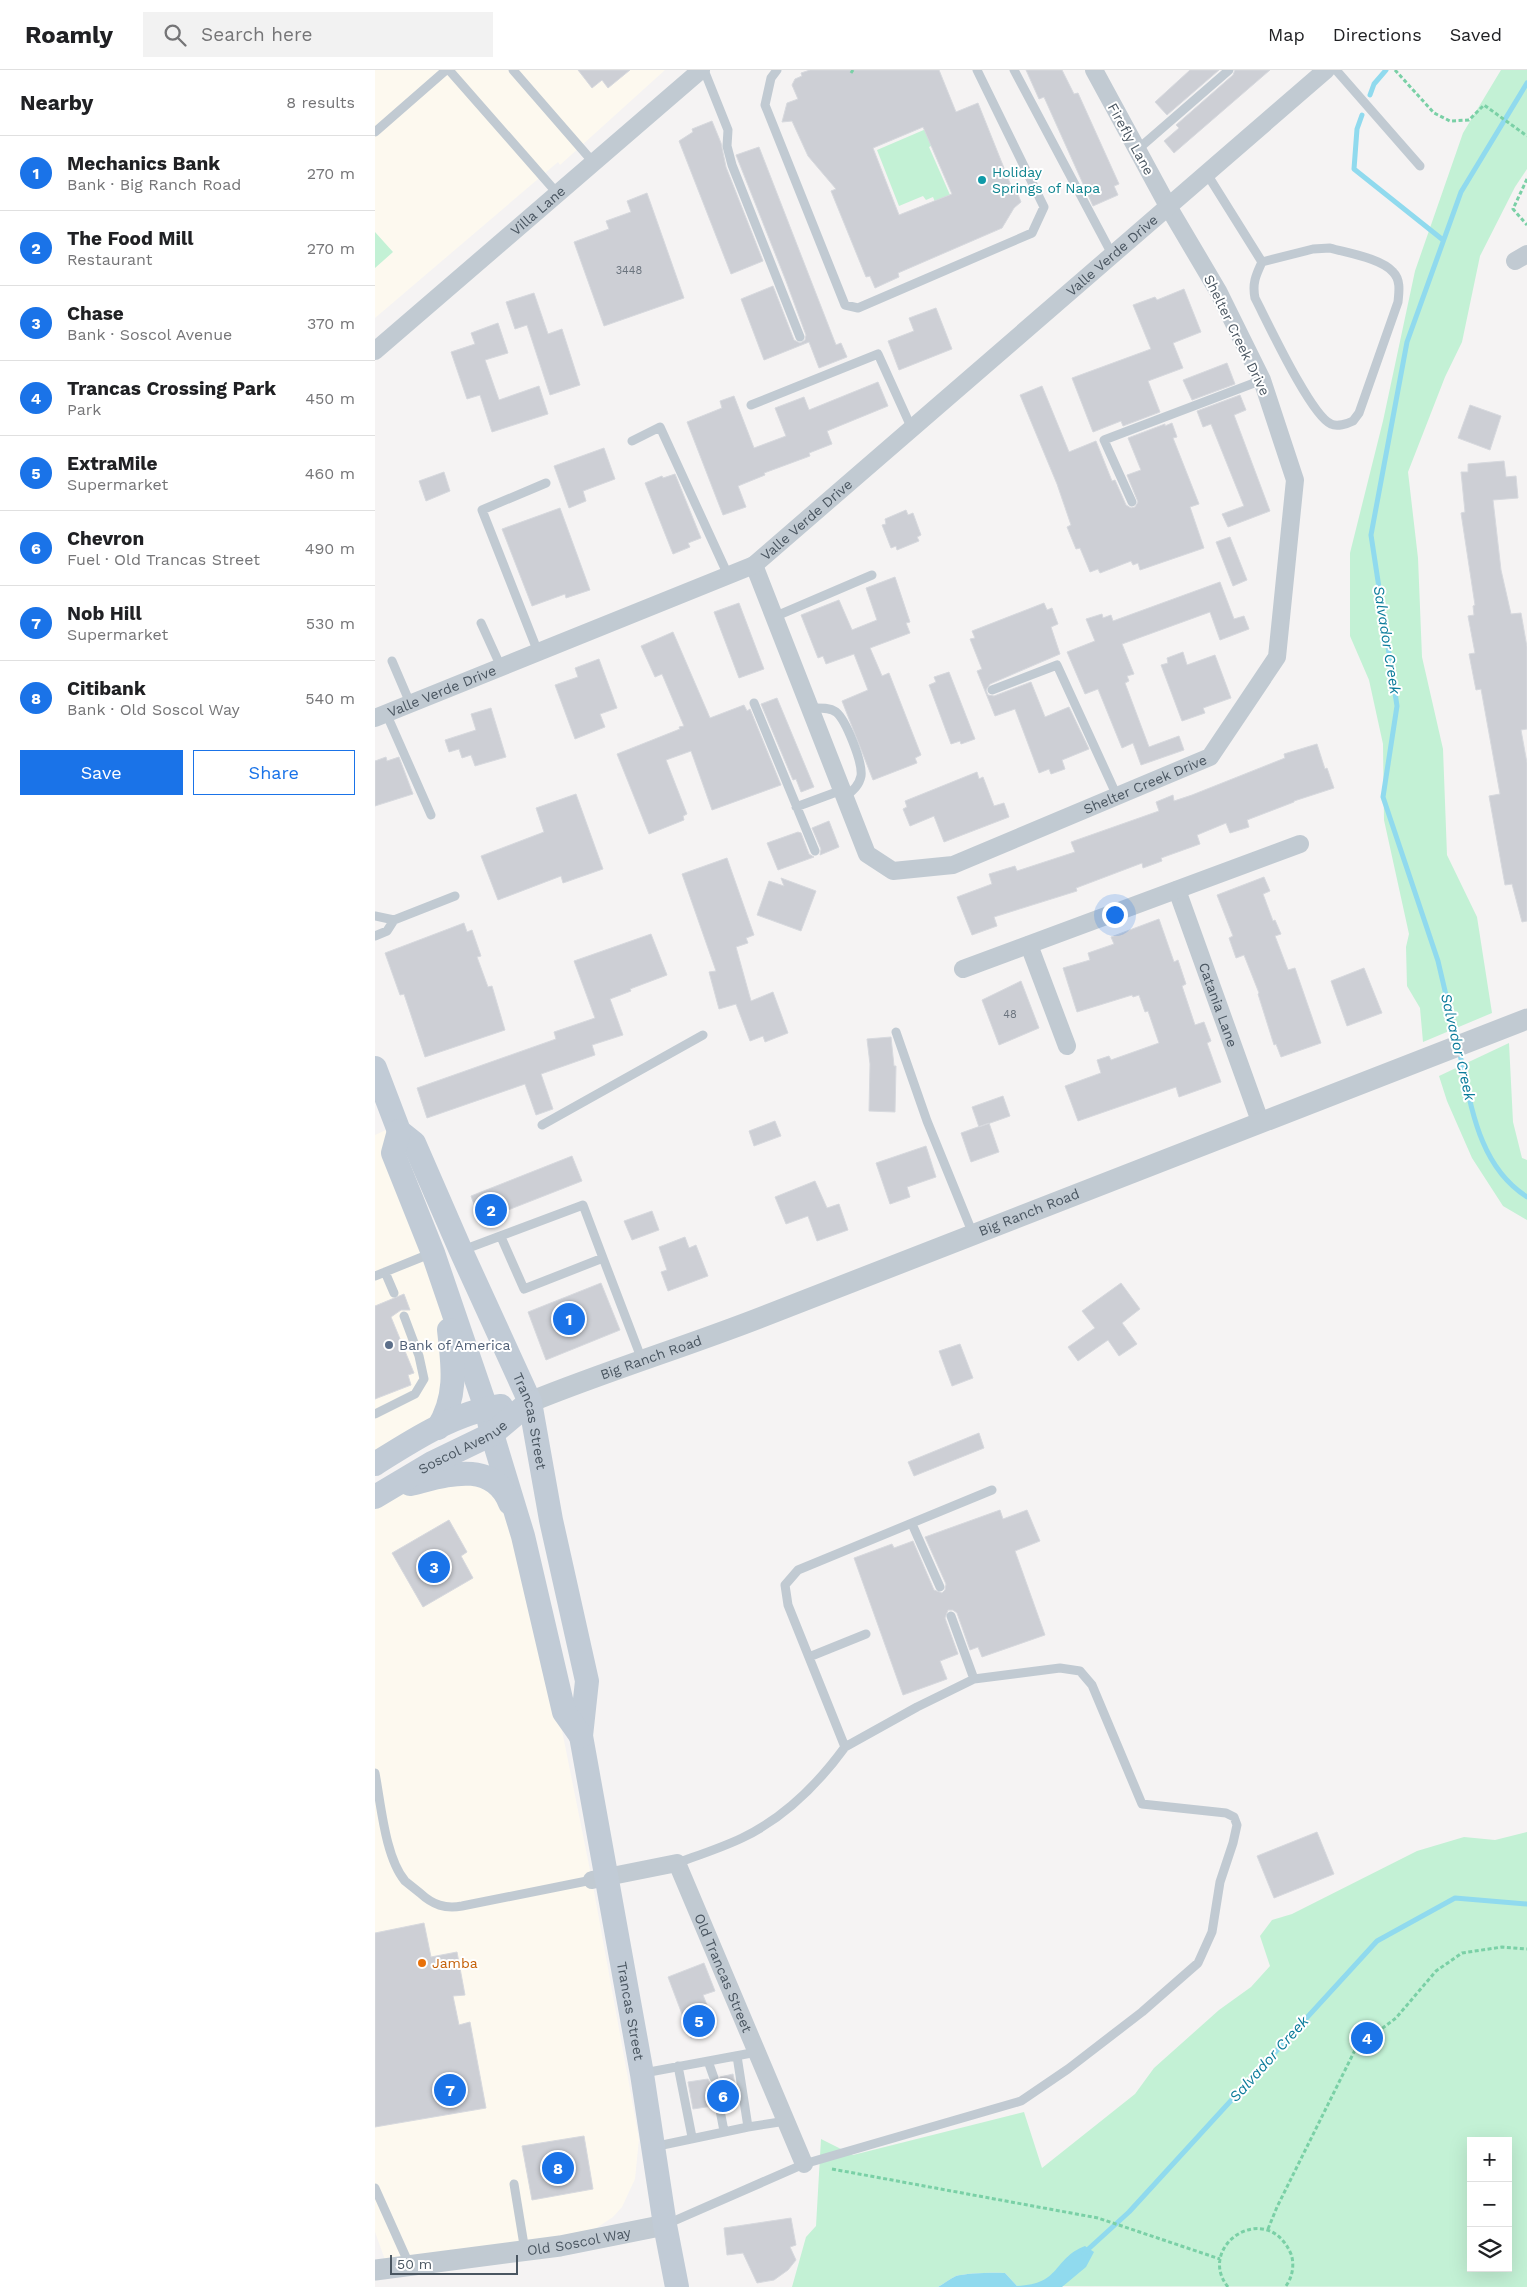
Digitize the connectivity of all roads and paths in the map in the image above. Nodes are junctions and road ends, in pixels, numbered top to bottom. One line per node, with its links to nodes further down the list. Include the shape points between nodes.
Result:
1 (448, 70): 12 (lane); 19 (lane)
2 (513, 70): 15 (lane)
3 (702, 70): 15 (street, Villa Lane); 24 (lane, via 728,130 727,146 732,165)
4 (777, 70): 5 (lane, via 771,78 765,105 845,305 858,308 1032,232 1044,207)
5 (977, 70)
6 (1014, 70): 22 (lane)
7 (1093, 70): 14 (street, Firefly Lane)
8 (1229, 70): 14 (lane)
9 (1326, 70): 17 (street, Valle Verde Drive)
10 (1336, 70): 16 (lane)
11 (1395, 70): 13 (path, via 1434,113 1450,121 1469,120 1484,105)
12 (375, 132)
13 (1527, 136)
14 (1137, 150): 20 (street, Firefly Lane)
15 (593, 162): 19 (street, Villa Lane)
16 (1420, 166)
17 (1207, 174): 20 (street, Valle Verde Drive); 23 (lane)
18 (1527, 179): 21 (path, via 1513,209)
19 (557, 192): 25 (street, Villa Lane)
20 (1169, 208): 22 (street, Valle Verde Drive); 26 (street, Shelter Creek Drive, via 1218,291)
21 (1527, 225)
22 (1113, 256): 28 (street, Valle Verde Drive)
23 (1262, 262): 23 (lane, via 1254,280 1255,298 1311,403 1331,425 1353,421 1398,302 1400,289 1393,271 1373,260 1330,248)
24 (800, 337)
25 (375, 351)
26 (1262, 380): 31 (lane, via 1104,440); 46 (street, Shelter Creek Drive, via 1295,480 1277,657 1210,757)
27 (751, 405): 28 (lane, via 878,354)
28 (912, 429): 32 (street, Valle Verde Drive)
29 (632, 441): 33 (lane, via 660,427)
30 (546, 483): 37 (lane, via 482,510)
31 (1131, 502)
32 (754, 565): 33 (street, Valle Verde Drive); 35 (street, Shelter Creek Drive)
33 (729, 575): 37 (street, Valle Verde Drive)
34 (872, 575): 35 (lane)
35 (774, 617): 43 (street, Shelter Creek Drive)
36 (481, 623): 39 (lane)
37 (538, 652): 39 (street, Valle Verde Drive)
38 (392, 661): 42 (lane)
39 (501, 667): 42 (street, Valle Verde Drive)
40 (992, 690): 46 (lane, via 1057,665)
41 (754, 703): 47 (lane)
42 (409, 704): 44 (street, Valle Verde Drive)
43 (810, 708): 45 (street, Shelter Creek Drive); 45 (lane, via 834,710 843,719 860,762 858,784)
44 (381, 715): 48 (lane)
45 (843, 793): 46 (street, Shelter Creek Drive, via 867,854 893,871 953,865); 47 (lane)
46 (1117, 796)
47 (797, 807): 50 (lane)
48 (431, 815)
49 (1300, 844): 51 (street)
50 (815, 851)
51 (1177, 890): 56 (street); 63 (street, Catania Lane)
52 (455, 896): 54 (lane)
53 (375, 916): 54 (lane)
54 (394, 920): 55 (lane, via 387,931)
55 (375, 936)
56 (1029, 945): 57 (street); 61 (street)
57 (963, 970)
58 (1527, 1019): 63 (street, Big Ranch Road)
59 (896, 1032): 66 (lane, via 927,1121)
60 (703, 1035): 64 (lane)
61 (1067, 1046)
62 (375, 1068): 65 (main road, Trancas Street, via 385,1102)
63 (1260, 1121): 66 (street, Big Ranch Road)
64 (542, 1125)
65 (399, 1131): 68 (main road, Trancas Street, via 414,1143); 69 (main road, Trancas Street, via 393,1153)
66 (973, 1234): 75 (street, Big Ranch Road)
67 (501, 1237): 68 (lane); 70 (lane, via 524,1289); 70 (lane, via 583,1205)
68 (461, 1251): 76 (main road, Trancas Street)
69 (433, 1253): 71 (lane); 77 (main road, Trancas Street); 79 (main road, via 447,1304 454,1377 450,1404)
70 (603, 1258): 75 (lane)
71 (385, 1272): 72 (lane); 73 (lane)
72 (375, 1276)
73 (394, 1293)
74 (404, 1316): 78 (lane, via 424,1378 415,1394)
75 (641, 1360): 76 (street, Big Ranch Road)
76 (530, 1402): 77 (main road, Soscol Avenue); 80 (main road, Soscol Avenue); 91 (main road, Trancas Street, via 551,1520 587,1681)
77 (486, 1408): 79 (main road, Soscol Avenue); 80 (main road, Trancas Street)
78 (375, 1414)
79 (438, 1428): 81 (main road, Soscol Avenue)
80 (492, 1434): 83 (main road, Soscol Avenue, via 438,1459); 85 (main road, Trancas Street)
81 (375, 1464)
82 (992, 1490): 84 (lane)
83 (381, 1493): 85 (main road, via 461,1472 481,1475 507,1495)
84 (913, 1524): 86 (lane); 89 (lane, via 797,1570 785,1584 788,1605)
85 (523, 1536): 91 (main road, Trancas Street, via 564,1712)
86 (940, 1587)
87 (951, 1616): 90 (lane)
88 (866, 1634): 89 (lane)
89 (809, 1657): 92 (lane)
90 (974, 1679): 92 (lane); 109 (lane, via 1060,1668 1080,1671 1092,1685 1142,1804 1226,1813 1234,1817 1237,1825 1220,1882 1212,1932 1199,1964 1143,2012 1021,2101)
91 (581, 1736): 95 (main road, Trancas Street)
92 (845, 1747): 94 (lane, via 824,1776 783,1813 743,1838)
93 (375, 1774): 95 (lane, via 394,1859 404,1880 439,1906 462,1906)
94 (677, 1863): 95 (street); 97 (street, Old Trancas Street)
95 (599, 1878): 101 (main road, Trancas Street)
96 (1527, 1949): 113 (path, via 1501,1947 1462,1953 1436,1971 1396,2018 1356,2048)
97 (757, 2052): 98 (lane); 104 (street, Old Trancas Street)
98 (737, 2056): 99 (lane); 105 (lane)
99 (709, 2061): 100 (lane); 102 (lane)
100 (677, 2066): 101 (lane); 107 (lane)
101 (642, 2074): 108 (main road, Trancas Street)
102 (714, 2078)
103 (719, 2105): 106 (lane)
104 (785, 2121): 105 (lane); 109 (street, Old Trancas Street)
105 (748, 2127): 106 (lane)
106 (724, 2131): 107 (lane)
107 (693, 2137): 108 (lane)
108 (653, 2147): 112 (main road, Trancas Street)
109 (804, 2164): 112 (lane); 115 (path, via 1098,2218)
110 (514, 2184): 114 (lane)
111 (375, 2188): 116 (lane)
112 (665, 2225): 114 (street, Old Soscol Way); 118 (main road, Trancas Street)
113 (1268, 2229): 115 (path, via 1241,2232 1229,2240); 120 (path, via 1285,2241 1294,2260 1290,2281)
114 (525, 2251): 116 (street, Old Soscol Way)
115 (1220, 2259): 119 (path, via 1222,2280)
116 (409, 2265): 117 (street, Old Soscol Way)
117 (375, 2270)
118 (677, 2287)
119 (1229, 2287)
120 (1285, 2287)

